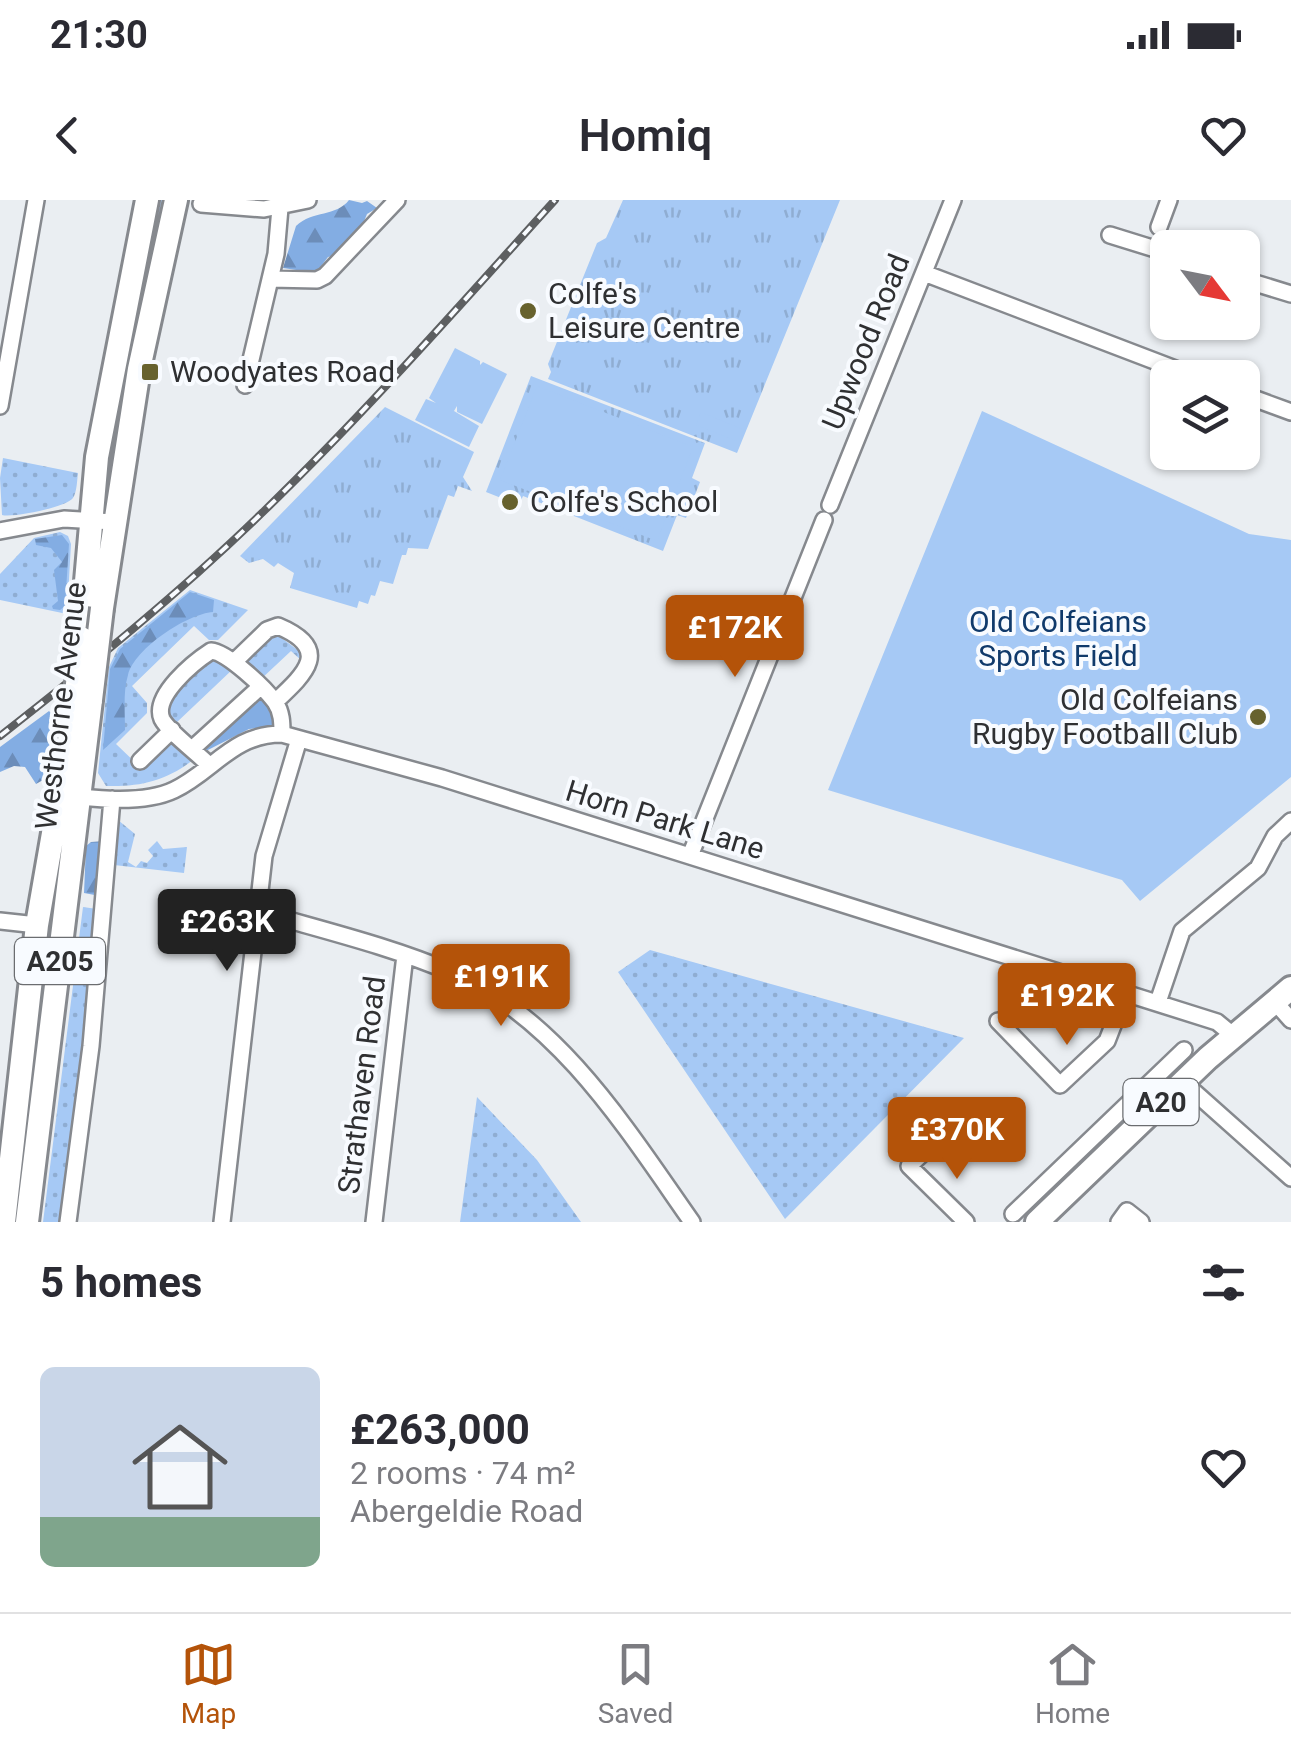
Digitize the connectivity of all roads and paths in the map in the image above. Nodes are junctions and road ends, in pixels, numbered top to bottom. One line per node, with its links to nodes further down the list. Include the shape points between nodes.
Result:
1 (36, 200): 19 (street)
2 (147, 200): 21 (highway, Westhorne Avenue / A205, via 112,365)
3 (176, 200): 22 (highway, Westhorne Avenue / A205)
4 (397, 200): 13 (street, via 326,276)
5 (953, 200): 12 (street, Upwood Road)
6 (1169, 200): 9 (street)
7 (294, 203): 8 (street); 13 (street, via 280,230)
8 (202, 204)
9 (1159, 227)
10 (1110, 235): 11 (street)
11 (1150, 248)
12 (924, 273): 16 (street); 37 (street, Upwood Road)
13 (270, 279): 17 (street)
14 (1260, 285): 15 (street)
15 (1291, 294)
16 (1151, 360)
17 (245, 385)
18 (1260, 401): 20 (street)
19 (0, 406)
20 (1291, 412)
21 (90, 519): 22 (street); 23 (street); 27 (highway, Westhorne Avenue / A205, bridge)
22 (114, 522): 27 (highway, Westhorne Avenue / A205, bridge)
23 (0, 531)
24 (234, 662): 25 (street); 26 (street, via 278,626 306,643 307,672); 28 (street, via 211,651 164,695 162,720)
25 (259, 688): 26 (street); 31 (street)
26 (275, 702): 29 (street)
27 (83, 704): 34 (highway, Westhorne Avenue / A205); 40 (highway, Westhorne Avenue / A205)
28 (172, 730): 31 (street); 32 (street)
29 (282, 734): 30 (street, Horn Park Lane); 33 (street, via 252,740)
30 (300, 739): 37 (street, Horn Park Lane); 38 (street, via 264,856)
31 (192, 749): 33 (street)
32 (140, 762)
33 (208, 764): 35 (street, via 172,791)
34 (81, 797): 35 (street); 54 (highway, Westhorne Avenue / A205)
35 (112, 799): 55 (street, Westhorne Avenue)
36 (1291, 822): 43 (street, via 1274,836 1258,868 1182,930)
37 (690, 856): 42 (street, Horn Park Lane)
38 (257, 911): 41 (street); 56 (street)
39 (0, 921): 40 (street)
40 (37, 925): 53 (highway, Westhorne Avenue / A205)
41 (404, 955): 57 (street, Strathaven Road); 58 (street, via 500,999 540,1032 634,1139)
42 (1126, 992): 43 (street, Horn Park Lane); 45 (street, via 1111,1036 1060,1084)
43 (1158, 1002): 46 (street, Horn Park Lane, via 1217,1022)
44 (1286, 1003): 46 (highway, A20)
45 (998, 1021)
46 (1234, 1036): 48 (highway, A20)
47 (1184, 1050): 48 (street)
48 (1173, 1080): 50 (street); 51 (highway, A20)
49 (966, 1145): 59 (street, via 943,1123 909,1166)
50 (1291, 1178)
51 (1054, 1190): 52 (street); 60 (highway, A20)
52 (1008, 1219)
53 (4, 1222)
54 (27, 1222)
55 (68, 1222)
56 (222, 1222)
57 (374, 1222)
58 (692, 1222)
59 (966, 1222)
60 (1037, 1222)
61 (1119, 1222): 62 (street, via 1127,1211)
62 (1141, 1222)

